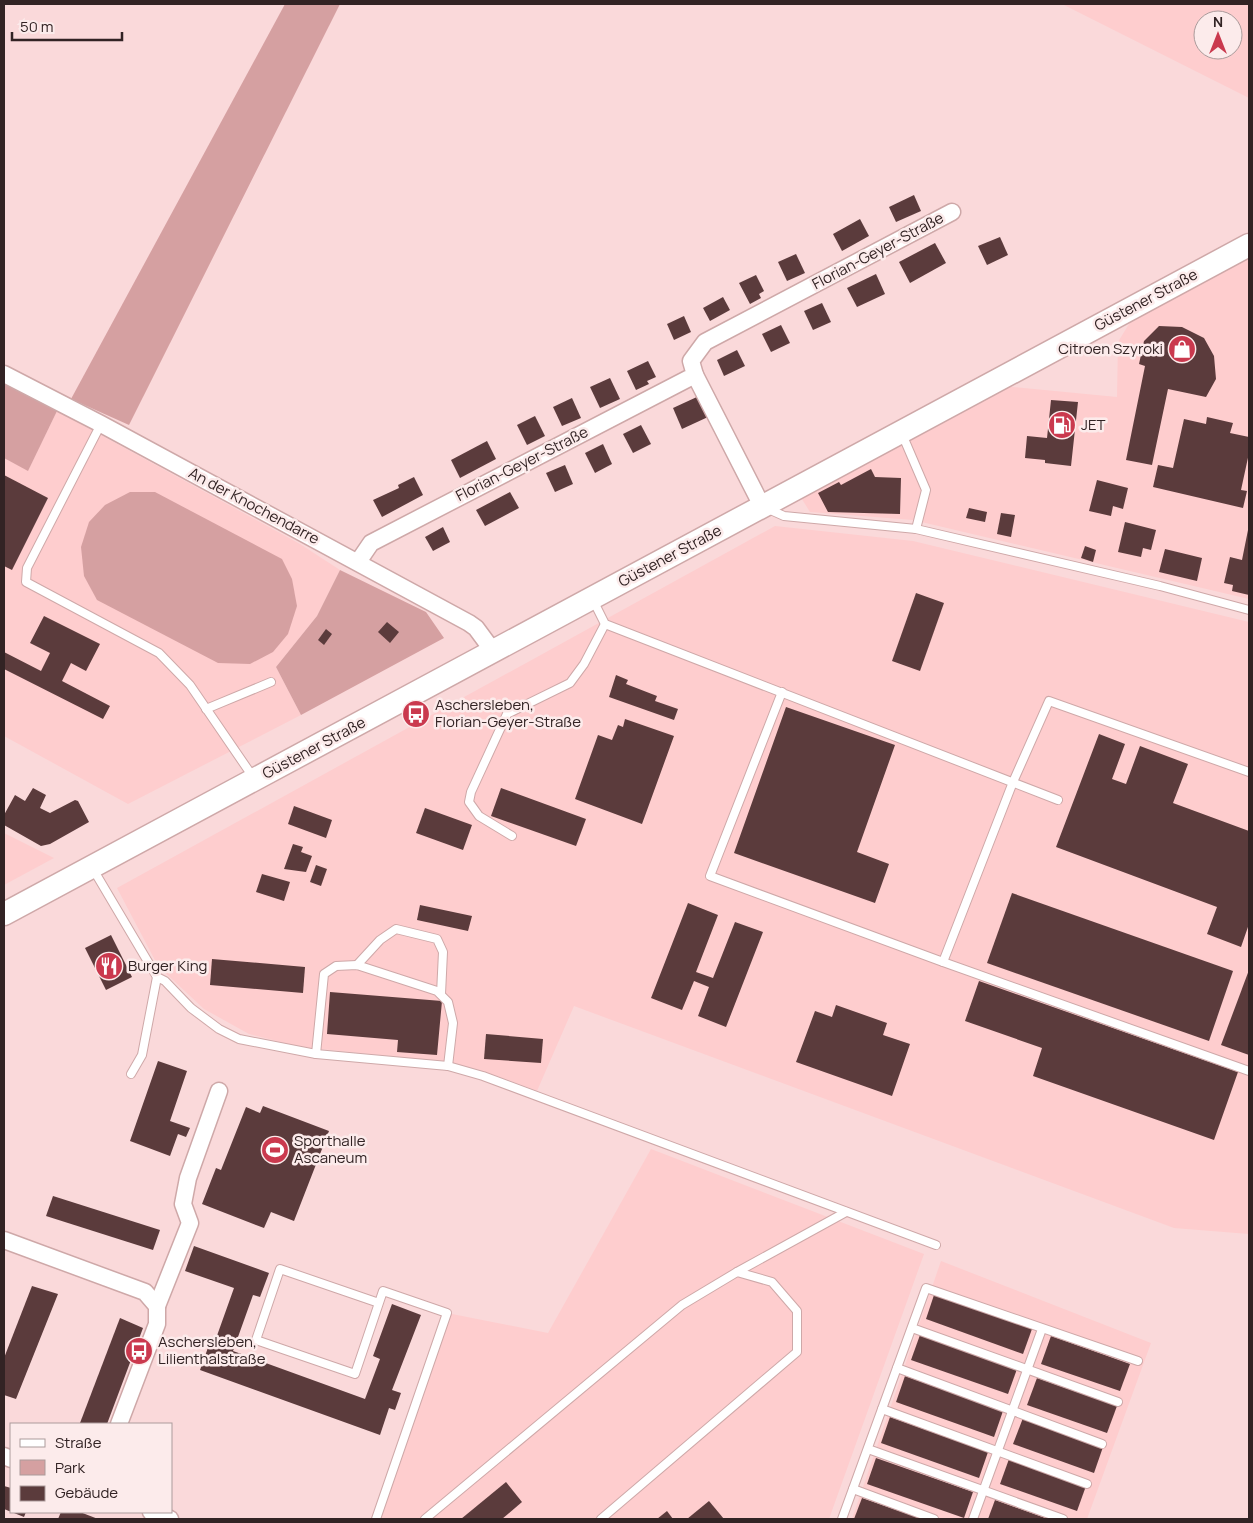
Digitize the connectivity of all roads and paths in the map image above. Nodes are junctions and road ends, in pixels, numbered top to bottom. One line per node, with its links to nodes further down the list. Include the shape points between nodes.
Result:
1 (952, 212): 4 (street, Florian-Geyer-Straße, via 705,342 691,361)
2 (1249, 245): 6 (main road, Güstener Straße)
3 (4, 374): 5 (street, An der Knochendarre)
4 (695, 375): 7 (street); 9 (street, Florian-Geyer-Straße, via 371,542)
5 (101, 424): 9 (street, An der Knochendarre); 16 (lane, via 27,568 26,582 159,653 190,685)
6 (901, 432): 7 (main road, Güstener Straße); 8 (lane, via 926,490)
7 (762, 506): 8 (lane, via 784,516); 10 (main road, Güstener Straße)
8 (916, 529): 11 (lane)
9 (358, 562): 13 (street, An der Knochendarre, via 476,628)
10 (592, 598): 12 (lane); 13 (main road, Güstener Straße)
11 (1249, 610)
12 (605, 624): 15 (lane); 21 (lane, via 570,683 508,714 471,792 469,802 479,816)
13 (492, 652): 18 (main road, Güstener Straße)
14 (271, 682): 16 (lane)
15 (782, 692): 19 (lane); 24 (lane, via 710,876)
16 (206, 709): 18 (lane)
17 (1249, 772): 19 (lane, via 1049,702)
18 (254, 780): 22 (main road, Güstener Straße)
19 (1013, 782): 20 (lane); 24 (lane)
20 (1058, 800)
21 (512, 836)
22 (92, 867): 23 (main road, Güstener Straße); 26 (lane)
23 (4, 914)
24 (943, 962): 30 (lane)
25 (357, 965): 27 (lane); 27 (lane, via 380,940 396,929 437,939 443,952); 28 (lane, via 336,966 324,974)
26 (157, 977): 28 (lane, via 166,981 191,1008 239,1039); 31 (lane, via 142,1055)
27 (441, 994): 29 (lane, via 448,1002 453,1023)
28 (316, 1054): 29 (lane)
29 (448, 1066): 33 (lane, via 483,1076)
30 (1249, 1071)
31 (131, 1074)
32 (219, 1091): 38 (street, via 188,1178 183,1204 190,1223)
33 (846, 1212): 35 (lane); 36 (lane)
34 (4, 1240): 38 (street, via 145,1292)
35 (936, 1245)
36 (737, 1272): 57 (lane, via 682,1305); 58 (lane, via 772,1282 797,1311 797,1352)
37 (379, 1303): 37 (lane, via 356,1374 256,1340 280,1269); 56 (lane, via 384,1291 447,1313)
38 (157, 1306): 47 (street, via 157,1324)
39 (912, 1328): 40 (lane, via 926,1288); 42 (lane); 43 (lane)
40 (1042, 1329): 41 (lane); 43 (lane)
41 (1138, 1361)
42 (897, 1368): 45 (lane); 46 (lane)
43 (1028, 1370): 44 (lane); 46 (lane)
44 (1118, 1402)
45 (882, 1409): 49 (lane); 50 (lane)
46 (1013, 1412): 48 (lane); 50 (lane)
47 (119, 1423)
48 (1102, 1444)
49 (868, 1449): 52 (lane); 53 (lane)
50 (998, 1452): 51 (lane); 53 (lane)
51 (1087, 1484)
52 (853, 1489): 59 (lane); 60 (lane)
53 (984, 1492): 61 (lane); 62 (lane)
54 (154, 1513): 55 (street)
55 (170, 1519)
56 (376, 1519)
57 (425, 1519)
58 (601, 1519)
59 (842, 1519)
60 (934, 1519)
61 (973, 1519)
62 (1063, 1519)

